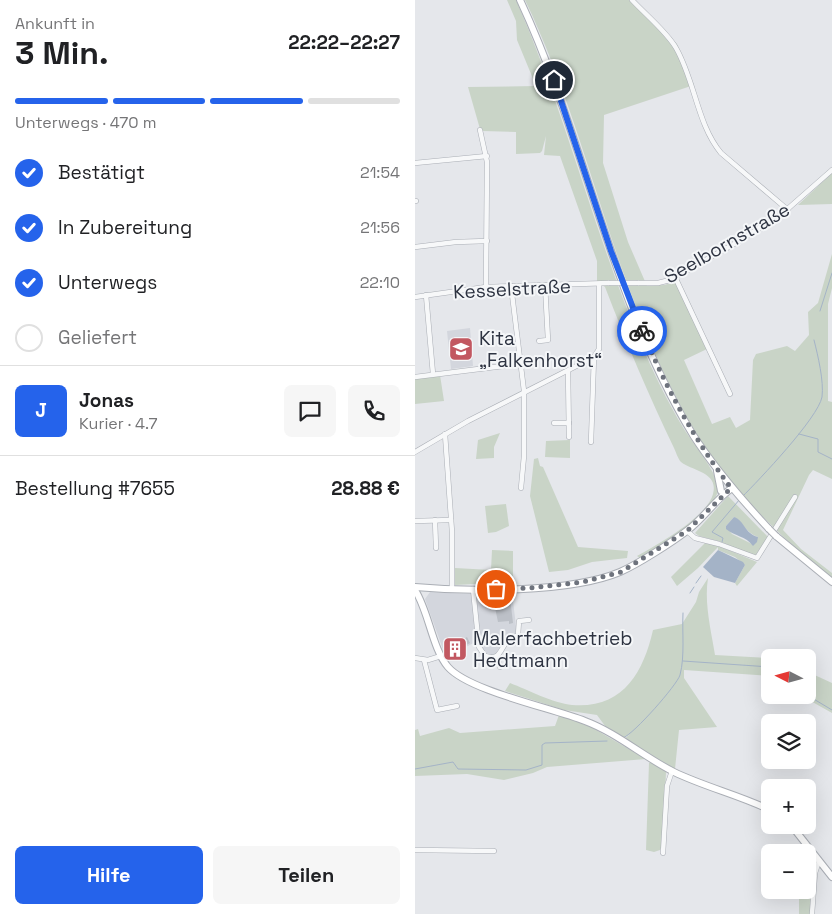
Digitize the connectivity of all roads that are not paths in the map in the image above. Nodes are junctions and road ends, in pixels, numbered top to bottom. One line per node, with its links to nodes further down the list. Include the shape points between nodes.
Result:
1 (520, 0): 32 (main road, via 548,63 637,321 671,395)
2 (632, 0): 7 (street, via 675,46 713,144)
3 (480, 130): 4 (street)
4 (487, 156): 5 (street); 8 (street)
5 (415, 163)
6 (832, 170): 7 (street, Seelbornstraße)
7 (788, 210): 10 (street, Seelbornstraße)
8 (487, 241): 9 (street); 14 (street)
9 (415, 247)
10 (675, 277): 12 (street, Seelbornstraße, bridge, via 658,283); 25 (street)
11 (599, 284): 12 (street, Kesselstraße); 13 (street, Kesselstraße); 19 (street, via 599,349)
12 (609, 284)
13 (545, 285): 15 (street, Kesselstraße); 18 (street, via 548,340)
14 (486, 286): 15 (street, Kesselstraße); 16 (street, Kesselstraße)
15 (511, 286): 20 (street)
16 (426, 295): 17 (street, Kesselstraße); 22 (street)
17 (415, 297)
18 (539, 341)
19 (591, 358): 21 (street); 30 (street)
20 (519, 364): 22 (street); 24 (street)
21 (568, 371): 24 (street); 26 (street)
22 (433, 374): 23 (street)
23 (415, 376)
24 (524, 391): 28 (street); 34 (street)
25 (730, 394)
26 (569, 423): 27 (street); 29 (street)
27 (554, 424)
28 (445, 434): 31 (street); 39 (street)
29 (569, 437)
30 (591, 442)
31 (415, 452)
32 (715, 467): 33 (main road); 35 (main road)
33 (730, 486): 35 (main road); 37 (main road); 43 (main road, bridge, via 776,536)
34 (521, 488)
35 (721, 491): 37 (main road)
36 (795, 497): 41 (street, via 757,558 695,538)
37 (711, 507): 41 (main road)
38 (435, 520): 39 (street); 40 (street); 42 (street)
39 (451, 520): 46 (street)
40 (415, 521)
41 (687, 531): 47 (main road, via 631,567 610,576 539,587)
42 (436, 548)
43 (832, 582)
44 (415, 588): 45 (main road); 48 (main road)
45 (423, 588): 46 (main road); 48 (main road)
46 (452, 589): 47 (main road)
47 (473, 589): 51 (street, via 479,647 485,656)
48 (421, 600): 50 (main road)
49 (529, 620): 51 (street, via 519,621 518,636 507,640)
50 (439, 656): 53 (street); 56 (main road, via 447,666 469,681 587,722)
51 (497, 656): 54 (street)
52 (415, 658): 53 (street)
53 (424, 660): 55 (street, via 437,710)
54 (500, 667)
55 (457, 706)
56 (672, 771): 57 (main road); 61 (street, via 667,786)
57 (761, 806)
58 (798, 834): 62 (main road)
59 (415, 850): 60 (street)
60 (494, 851)
61 (663, 853)
62 (819, 861): 63 (main road); 64 (street)
63 (832, 877)
64 (812, 914)

